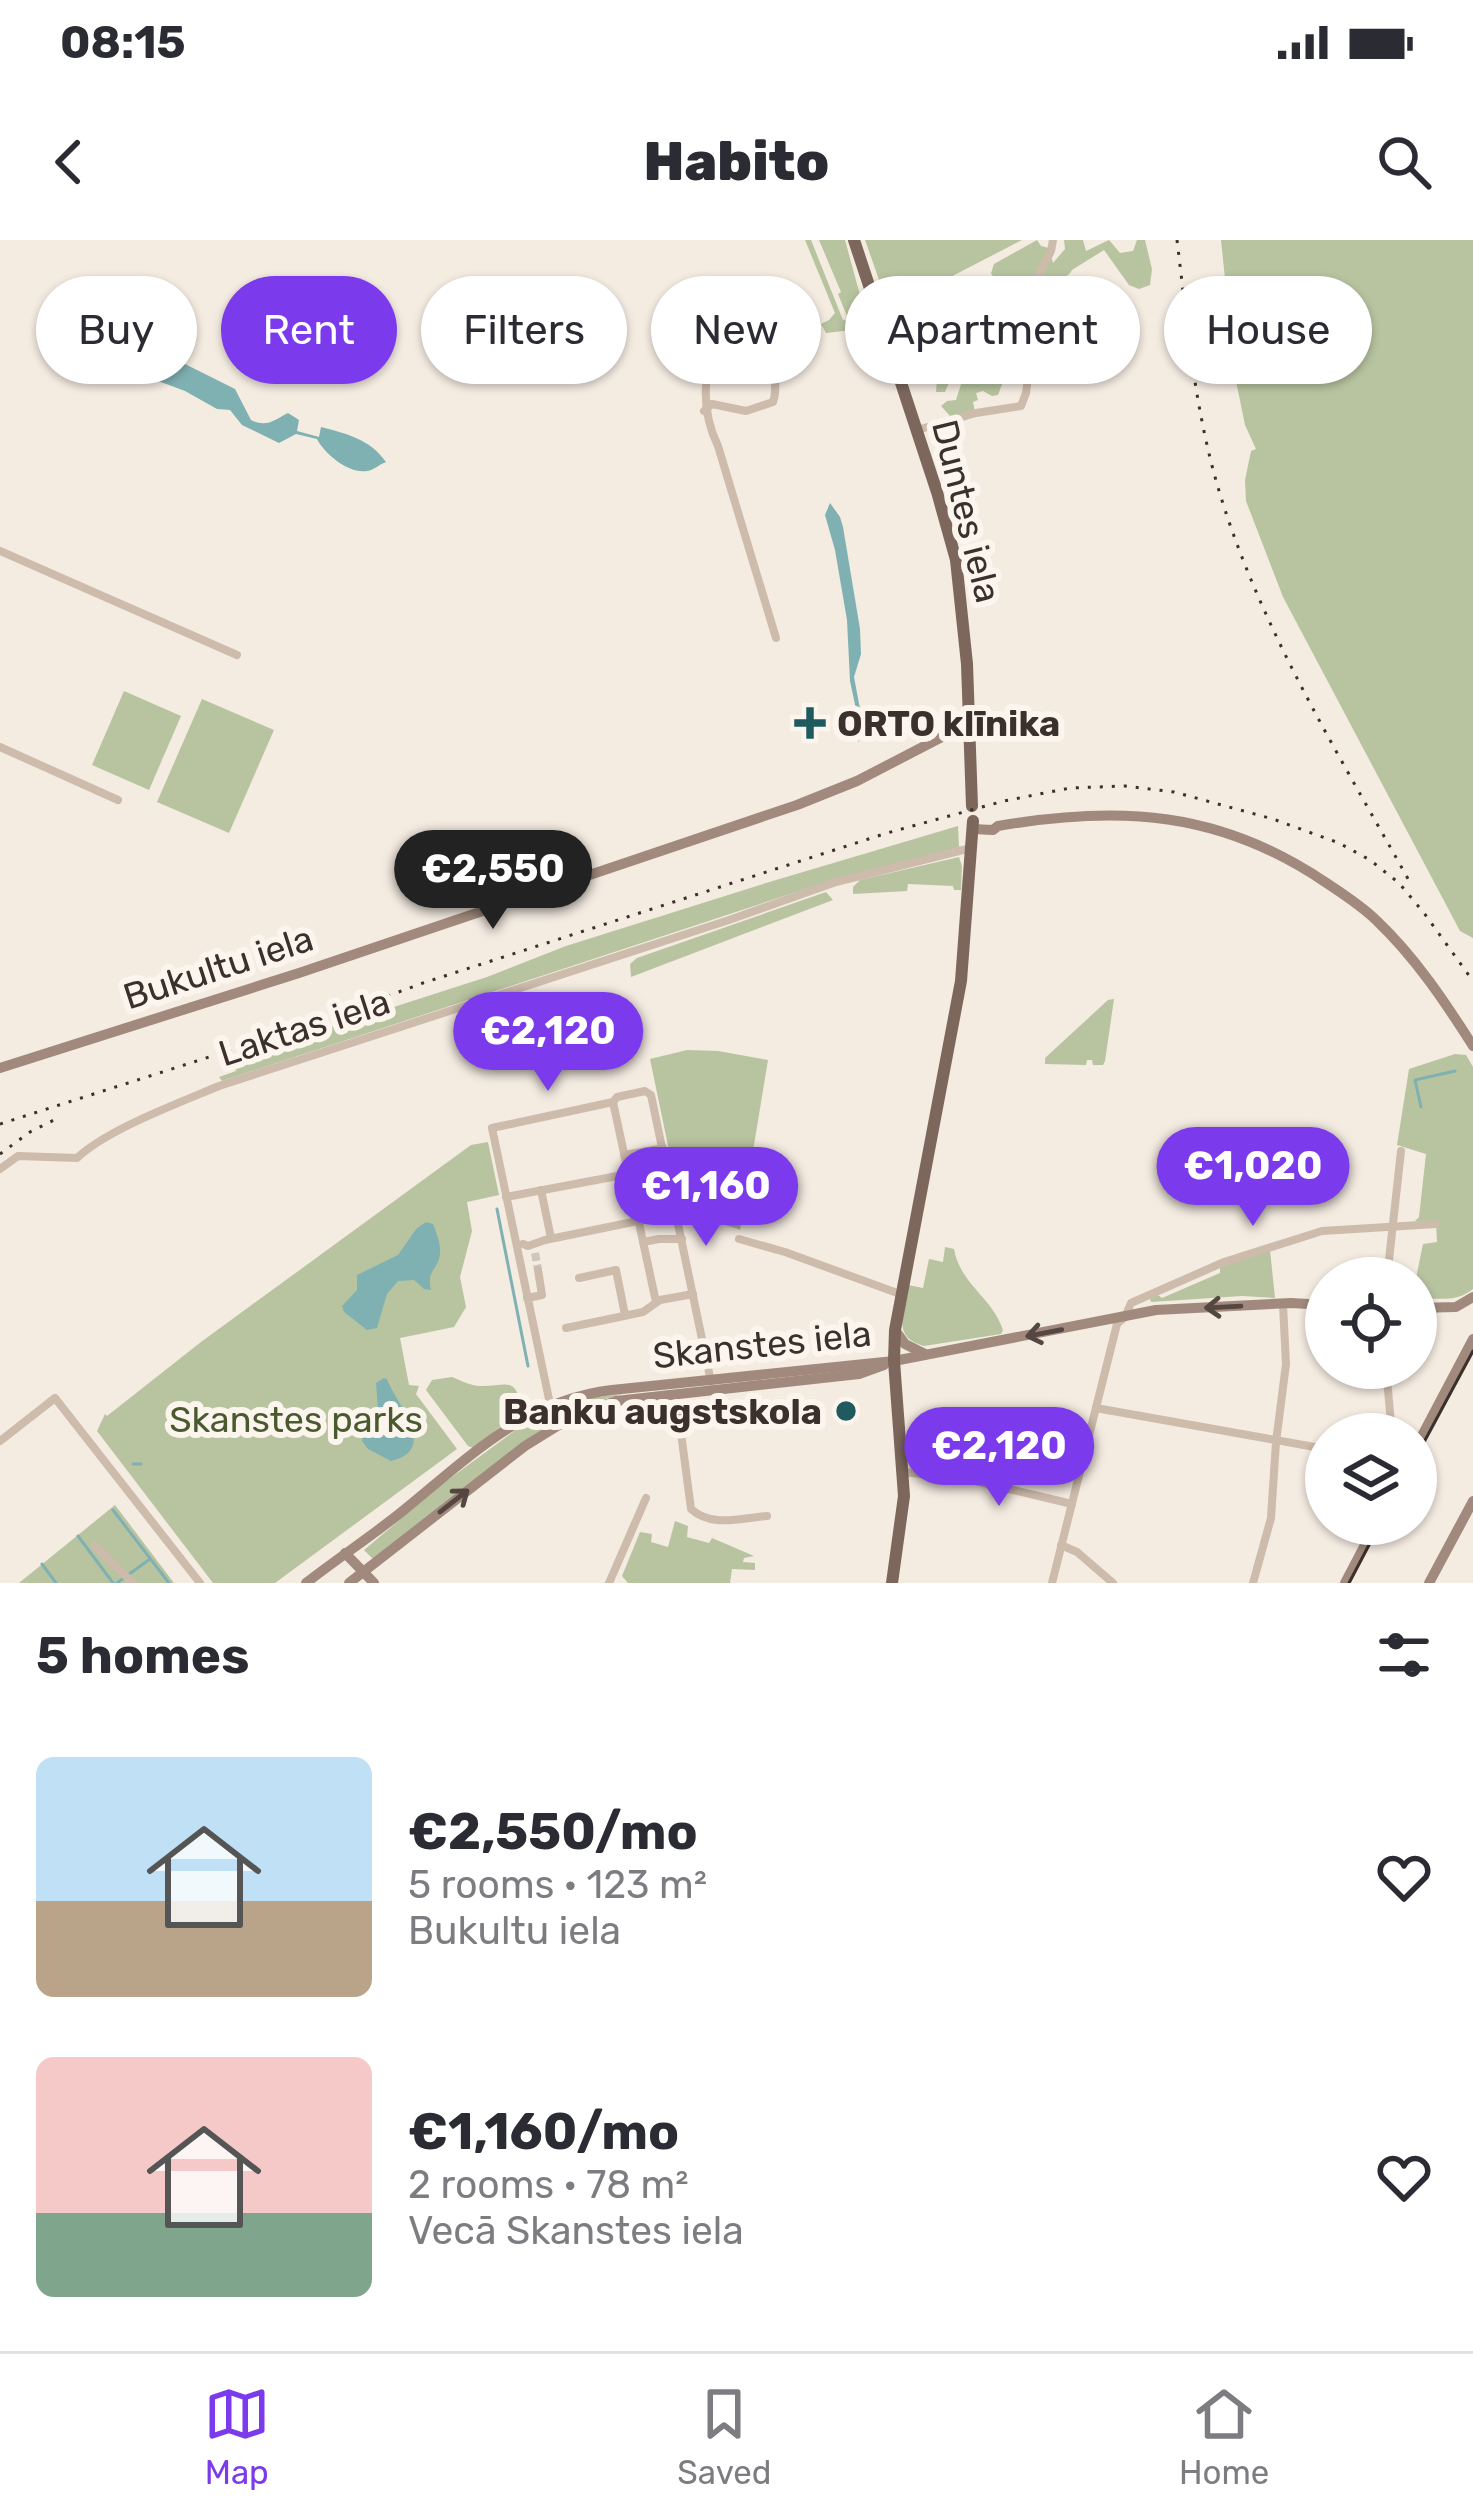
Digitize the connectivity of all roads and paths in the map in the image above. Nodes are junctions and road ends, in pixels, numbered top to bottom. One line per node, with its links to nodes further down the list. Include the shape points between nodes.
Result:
1 (854, 240): 4 (main road, Duntes iela)
2 (1052, 245): 4 (street, via 1033,285 1022,406)
3 (704, 411): 3 (street, via 773,402 775,352 718,333); 6 (street)
4 (917, 430): 8 (main road, Duntes iela, via 956,560)
5 (0, 551): 7 (street)
6 (776, 638)
7 (238, 655)
8 (968, 723): 9 (main road, Duntes iela); 10 (street, Bukultu iela)
9 (969, 741): 10 (street, Bukultu iela); 13 (main road, Duntes iela)
10 (925, 744): 17 (street, Bukultu iela, via 797,805)
11 (0, 747): 12 (street)
12 (118, 800)
13 (972, 806)
14 (973, 825): 15 (main road); 16 (street, via 1148,815 1267,848 1378,921)
15 (972, 848): 22 (street, Laktas iela, via 836,882 219,1086 77,1158 18,1156); 39 (main road, via 961,981)
16 (1473, 1046)
17 (0, 1068)
18 (613, 1102): 19 (street, via 651,1095); 21 (street); 25 (street, via 492,1128)
19 (663, 1148): 21 (street); 26 (street)
20 (1401, 1151): 29 (street)
21 (625, 1155): 23 (street)
22 (0, 1169)
23 (629, 1174): 24 (street); 27 (street)
24 (541, 1190): 25 (street); 30 (street)
25 (506, 1197): 34 (street)
26 (677, 1213): 27 (street); 31 (street)
27 (638, 1220): 30 (street); 33 (street)
28 (1436, 1224): 29 (street)
29 (1393, 1226): 35 (street); 47 (street, via 1307,1235 1224,1262 1131,1303)
30 (548, 1239): 34 (street)
31 (682, 1239): 33 (street); 38 (street)
32 (739, 1239): 39 (street)
33 (643, 1242): 42 (street)
34 (526, 1247): 41 (street)
35 (1389, 1257)
36 (538, 1270): 41 (street, via 542,1295)
37 (579, 1278): 46 (street, via 616,1270)
38 (693, 1294): 42 (street); 53 (street)
39 (900, 1294): 49 (main road)
40 (1473, 1297): 45 (street)
41 (527, 1298): 55 (street)
42 (656, 1302): 46 (street)
43 (1305, 1304): 44 (street, Skanstes iela)
44 (1283, 1305): 47 (street, Skanstes iela, one-way to 47); 59 (street, via 1286,1364)
45 (1437, 1308)
46 (625, 1315): 48 (street)
47 (1125, 1317): 51 (street, Skanstes iela, one-way to 51); 56 (street)
48 (566, 1328)
49 (895, 1330): 51 (street); 52 (main road)
50 (1473, 1339): 57 (street)
51 (928, 1355): 52 (street, Skanstes iela)
52 (894, 1361): 53 (street, Skanstes iela); 61 (main road)
53 (711, 1384): 54 (street, Skanstes iela); 55 (street, Skanstes iela, via 596,1392)
54 (676, 1394): 65 (street, via 691,1509 717,1521); 70 (street, Skanstes iela, one-way to 54, via 556,1425 616,1401)
55 (550, 1404): 69 (street, Skanstes iela)
56 (1096, 1408): 59 (street); 64 (street)
57 (1434, 1413)
58 (0, 1441): 72 (street, via 55,1398)
59 (1276, 1442): 60 (street); 80 (street, via 1270,1527)
60 (1305, 1446)
61 (902, 1472): 64 (street); 77 (main road)
62 (646, 1498): 76 (street)
63 (1473, 1501): 82 (street)
64 (1072, 1504): 66 (street)
65 (767, 1516)
66 (1061, 1545): 78 (street); 79 (street)
67 (1365, 1545): 81 (street)
68 (95, 1546): 71 (street)
69 (345, 1553): 70 (street); 73 (street, Skanstes iela)
70 (362, 1573): 74 (street, Skanstes iela); 75 (street)
71 (133, 1583)
72 (200, 1583)
73 (306, 1583)
74 (349, 1583)
75 (374, 1583)
76 (609, 1583)
77 (892, 1583)
78 (1052, 1583)
79 (1113, 1583)
80 (1253, 1583)
81 (1345, 1583)
82 (1429, 1583)

